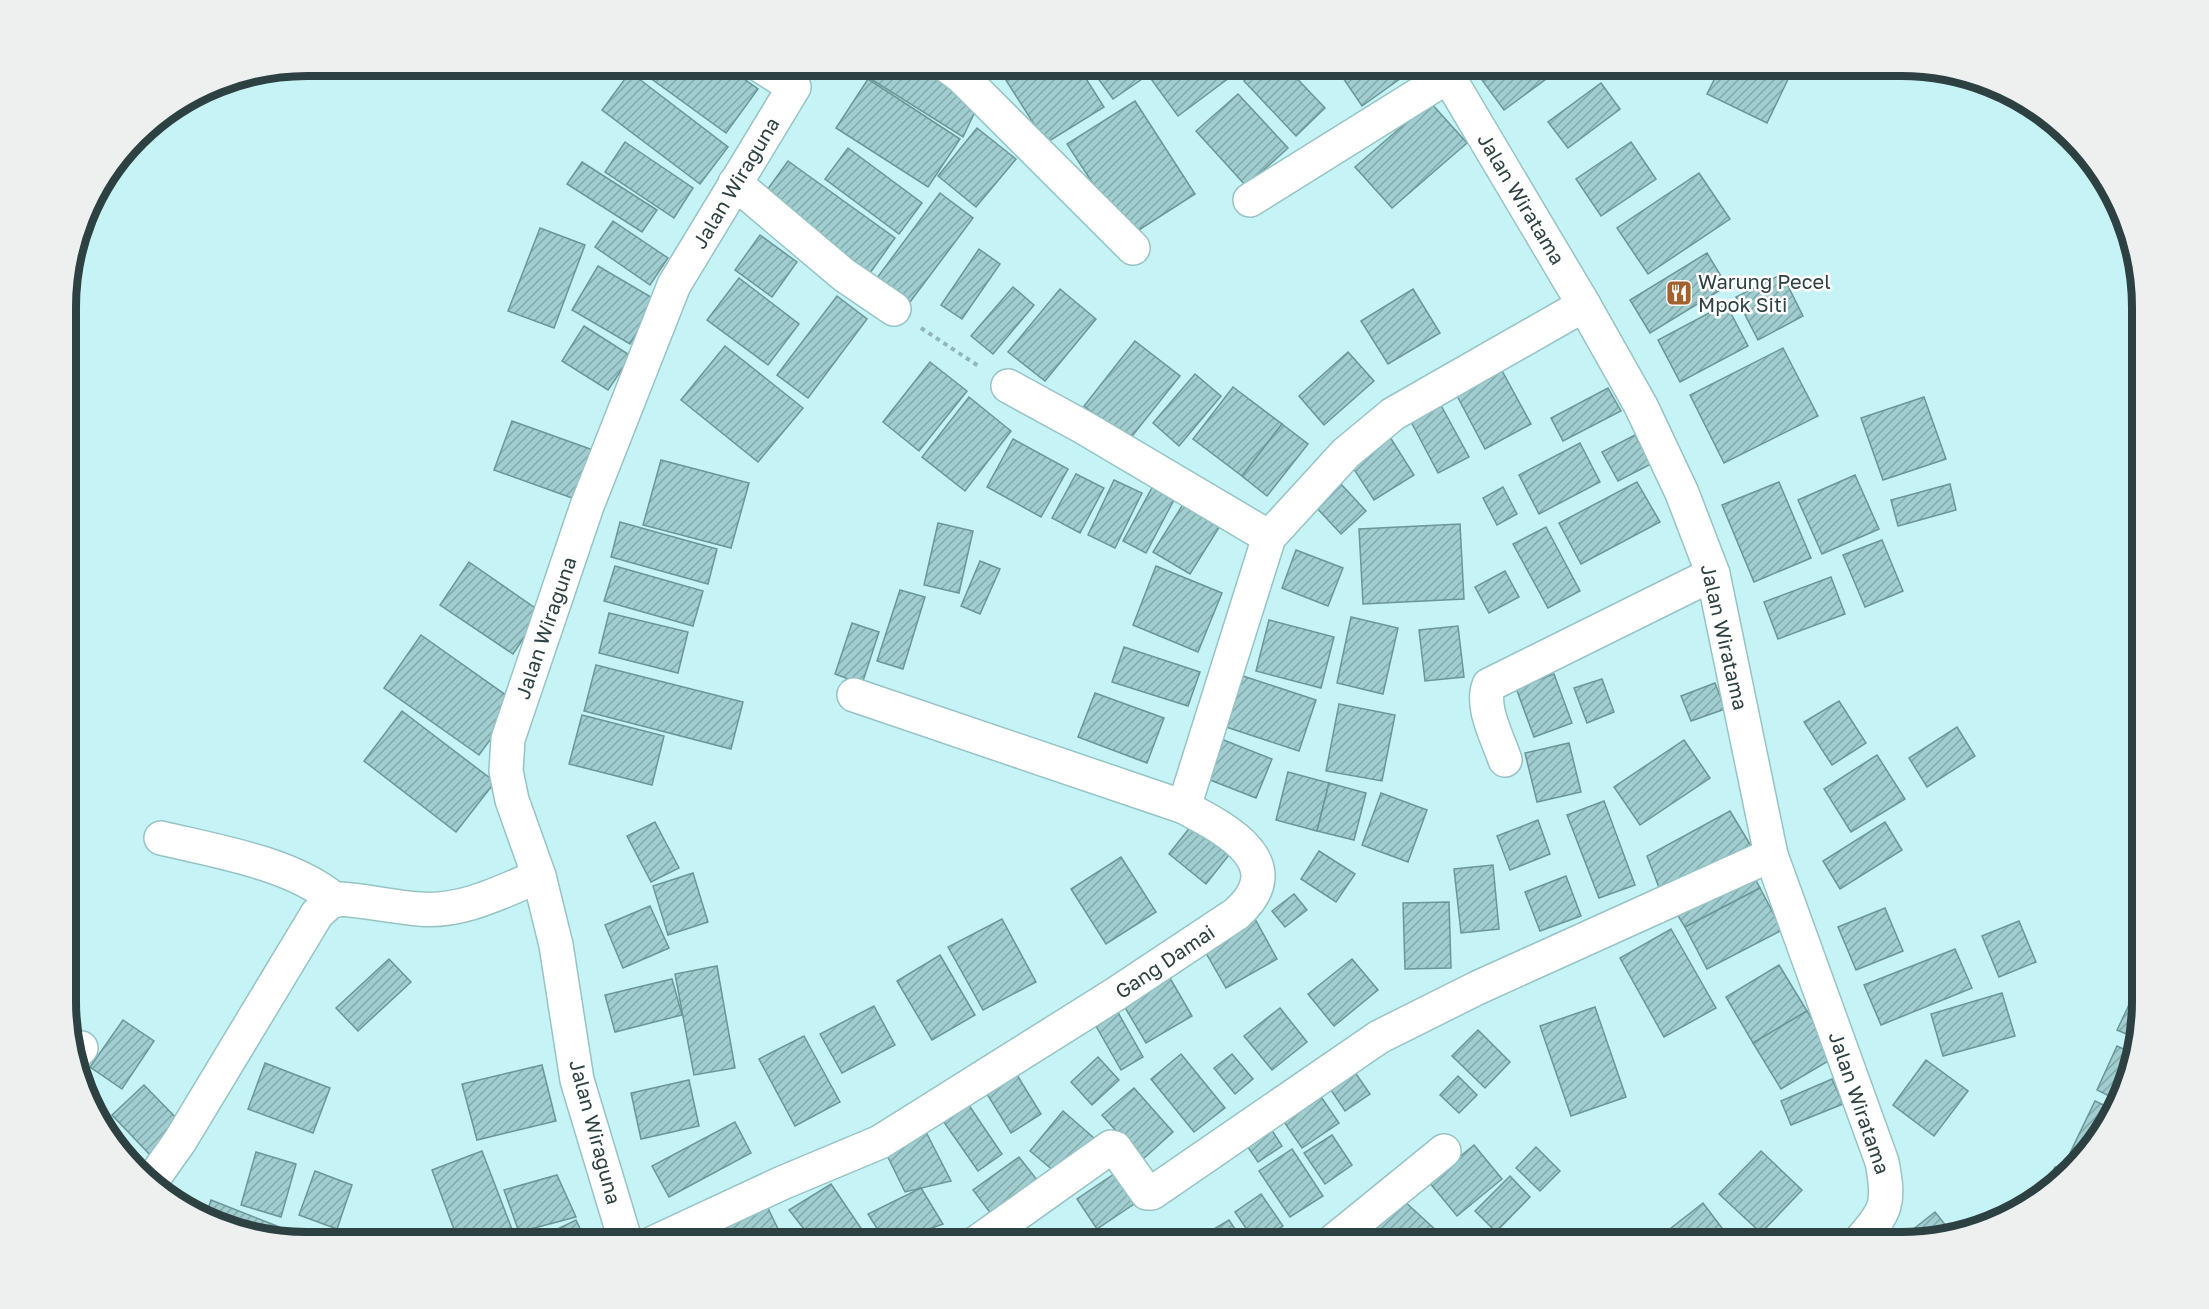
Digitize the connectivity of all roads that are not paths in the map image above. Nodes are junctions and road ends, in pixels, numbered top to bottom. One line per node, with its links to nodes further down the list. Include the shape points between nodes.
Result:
1 (961, 76): 7 (street)
2 (1437, 76): 6 (street)
3 (1448, 76): 8 (street, Jalan Wiratama)
4 (804, 77): 5 (street, Jalan Wiraguna)
5 (735, 183): 9 (street, via 844,275); 18 (street, Jalan Wiraguna, via 674,285 587,506 508,739 506,771 512,800)
6 (1250, 200)
7 (1133, 248)
8 (1584, 305): 11 (street, via 1393,414 1346,453); 12 (street, Jalan Wiratama, via 1641,406 1673,473)
9 (894, 309)
10 (1008, 386): 11 (street)
11 (1269, 537): 15 (street)
12 (1713, 574): 14 (street, via 1489,685 1485,694 1487,706); 17 (street, Jalan Wiratama)
13 (854, 695): 15 (street, Gang Damai)
14 (1505, 760)
15 (1184, 807): 23 (street, Gang Damai, via 1225,829 1252,854 1256,887 1236,914 880,1142)
16 (161, 838): 19 (street, via 280,870)
17 (1771, 855): 24 (street, via 1477,988 1379,1037 1152,1192 1146,1192 1116,1148 1111,1147); 26 (street, Jalan Wiratama, via 1882,1162 1888,1193 1880,1219)
18 (539, 876): 19 (street, via 492,896 442,909); 22 (street, Jalan Wiraguna, via 556,945 578,1080)
19 (334, 899): 21 (street, via 317,914)
20 (1444, 1151): 25 (street)
21 (155, 1175)
22 (623, 1232)
23 (677, 1232)
24 (991, 1232)
25 (1345, 1232)
26 (1868, 1232)

